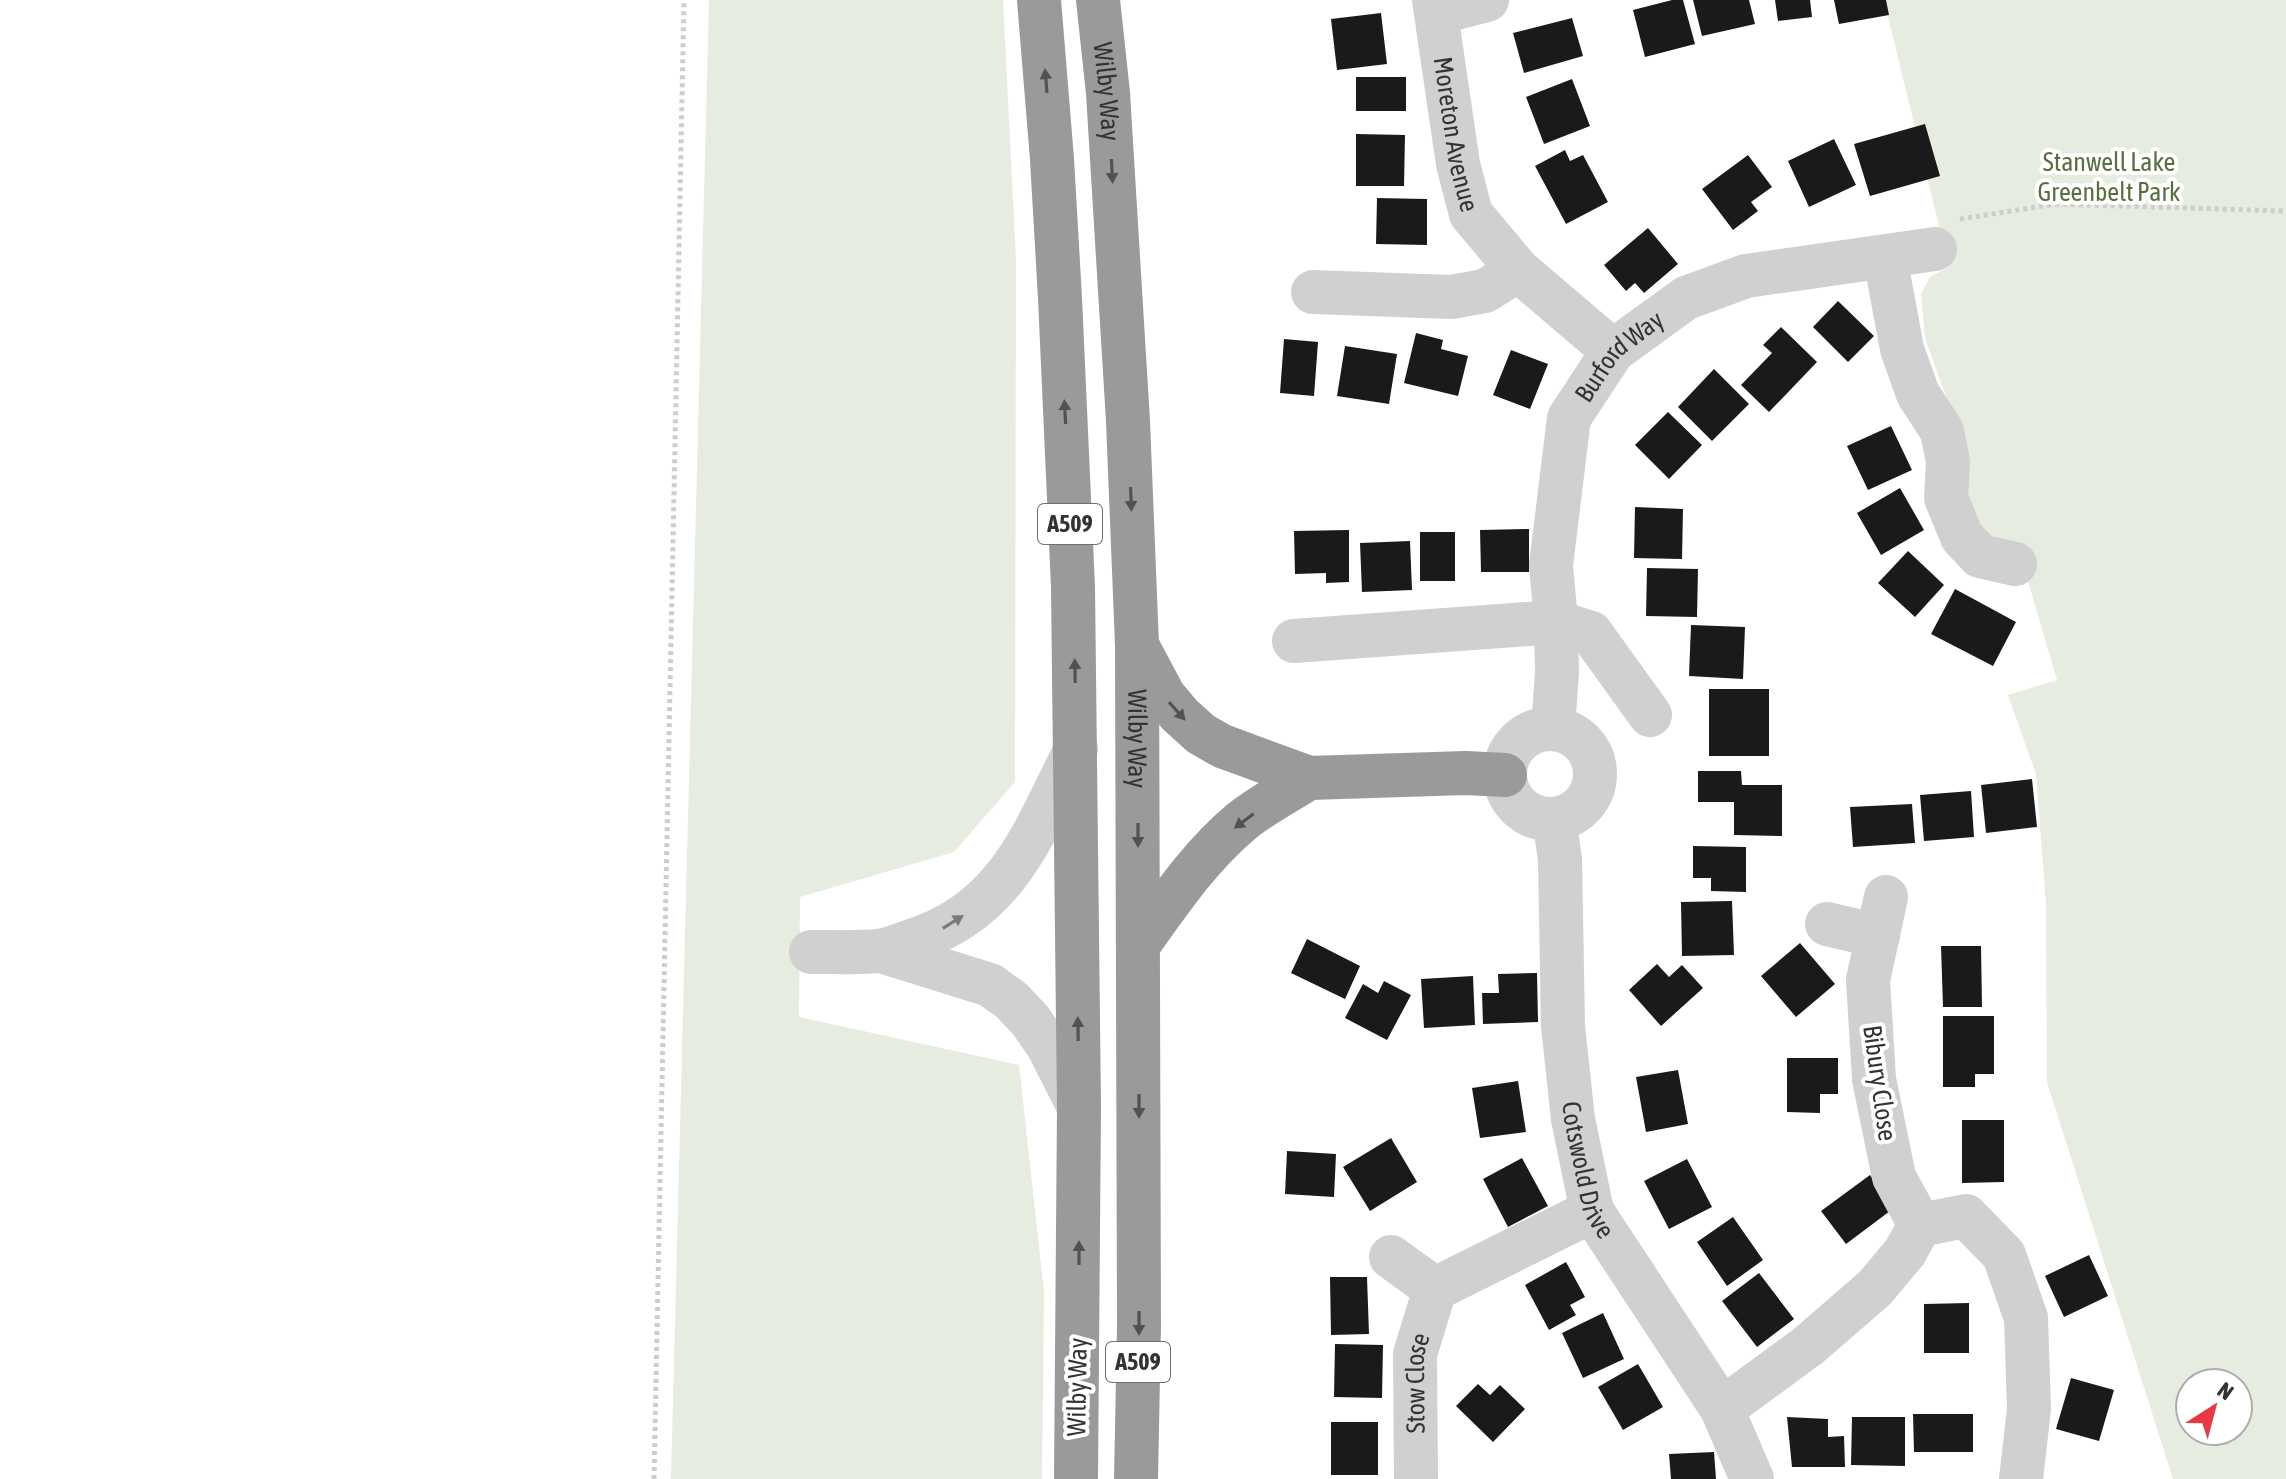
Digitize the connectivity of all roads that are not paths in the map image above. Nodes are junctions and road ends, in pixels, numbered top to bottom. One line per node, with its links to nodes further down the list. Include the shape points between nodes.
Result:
1 (1039, 0): 16 (highway, Wilby Way / A509, one-way to 1, via 1061,313)
2 (1098, 0): 13 (highway, Wilby Way / A509, one-way to 13, via 1126,390)
3 (1487, 0): 4 (street)
4 (1436, 6): 7 (street, Moreton Avenue, via 1458,164 1471,214)
5 (1935, 249): 6 (street, Burford Way)
6 (1885, 257): 9 (street, Burford Way, via 1746,276 1686,298); 10 (street, via 1902,349 1918,394 1942,431 1948,462 1946,498 1962,537 1980,556)
7 (1518, 270): 8 (street, via 1485,291 1451,297); 9 (street, Moreton Avenue)
8 (1313, 292)
9 (1613, 351): 11 (street, Burford Way, via 1569,418 1551,565)
10 (2015, 564)
11 (1556, 622): 12 (street); 14 (street, via 1591,633); 15 (street, Burford Way)
12 (1294, 641)
13 (1137, 645): 18 (highway, one-way to 18, via 1164,696 1201,734); 21 (highway, Wilby Way / A509, one-way to 21)
14 (1650, 715)
15 (1553, 728): 17 (street, via 1524,736 1507,760); 19 (street, via 1583,742 1595,773 1584,804)
16 (1076, 749): 22 (street, one-way to 16, via 934,934 1004,881 1025,851); 24 (highway, Wilby Way / A509, one-way to 16)
17 (1505, 775): 18 (highway); 19 (street, via 1515,802 1526,812)
18 (1309, 778): 21 (highway, one-way to 21, via 1224,837)
19 (1554, 819): 25 (street, Cotswold Drive, via 1560,859 1563,1026 1573,1119)
20 (1827, 924): 26 (street, Bibury Close, via 1882,916 1868,980 1874,1079 1894,1177)
21 (1139, 944): 31 (highway, Wilby Way / A509, one-way to 31)
22 (881, 951): 23 (street); 24 (street, via 990,985 1011,1000 1048,1046)
23 (811, 952)
24 (1079, 1107): 30 (highway, Wilby Way / A509, one-way to 24)
25 (1592, 1211): 28 (street); 29 (street, Cotswold Drive)
26 (1920, 1225): 29 (street, via 1875,1288); 34 (street, via 1966,1216 2004,1255 2026,1318 2029,1409)
27 (1391, 1257): 28 (street)
28 (1435, 1289): 32 (street, Stow Close, via 1415,1354)
29 (1722, 1409): 33 (street, Cotswold Drive)
30 (1076, 1479)
31 (1136, 1479)
32 (1416, 1479)
33 (1752, 1479)
34 (2021, 1479)

